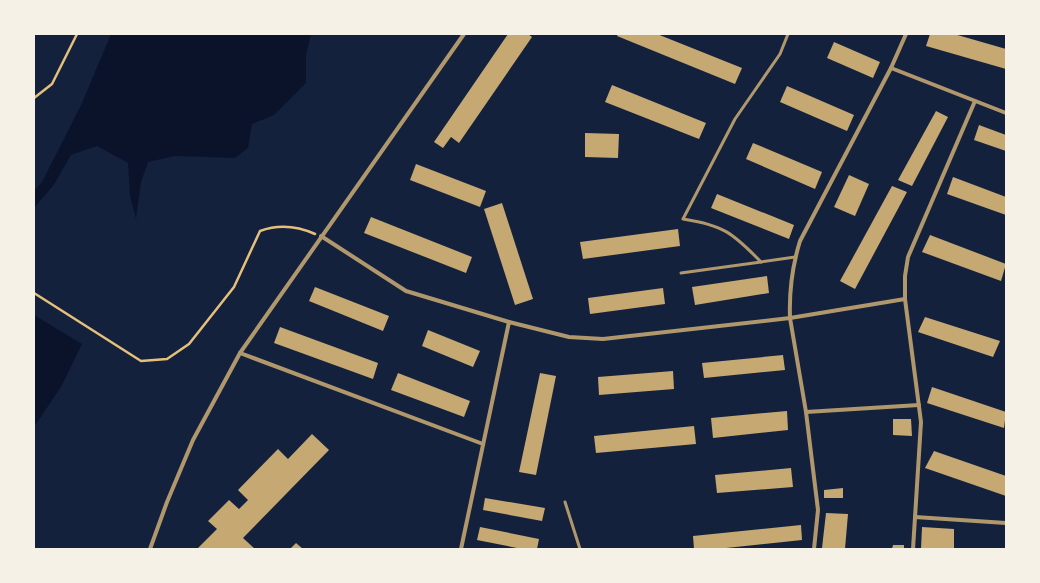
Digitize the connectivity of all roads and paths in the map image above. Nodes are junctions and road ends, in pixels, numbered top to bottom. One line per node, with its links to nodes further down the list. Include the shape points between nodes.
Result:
1 (77, 34): 6 (path, via 52,84)
2 (464, 34): 9 (street)
3 (788, 34): 11 (lane, via 780,54 735,119 683,219 706,223 724,230 739,239)
4 (906, 34): 5 (street)
5 (891, 68): 7 (street); 10 (street, via 800,242)
6 (34, 98)
7 (975, 101): 8 (street); 14 (street, via 908,257)
8 (1006, 113)
9 (321, 236): 13 (path, via 304,228 274,226 260,231 234,287 189,344 167,359 141,361); 16 (street, via 406,291); 17 (street)
10 (795, 257): 11 (lane); 15 (street, via 789,291)
11 (761, 262): 12 (lane)
12 (681, 273)
13 (34, 293)
14 (905, 299): 15 (street); 18 (street)
15 (790, 318): 16 (street, via 603,339 569,337); 19 (street)
16 (510, 322): 20 (street)
17 (240, 353): 20 (street); 24 (street, via 193,440)
18 (919, 405): 19 (street); 22 (street, via 921,422)
19 (806, 412): 27 (street, via 818,510)
20 (484, 444): 25 (street)
21 (565, 502): 26 (lane)
22 (915, 517): 23 (street); 28 (street)
23 (1006, 523)
24 (150, 549)
25 (461, 549)
26 (580, 549)
27 (814, 549)
28 (913, 549)

